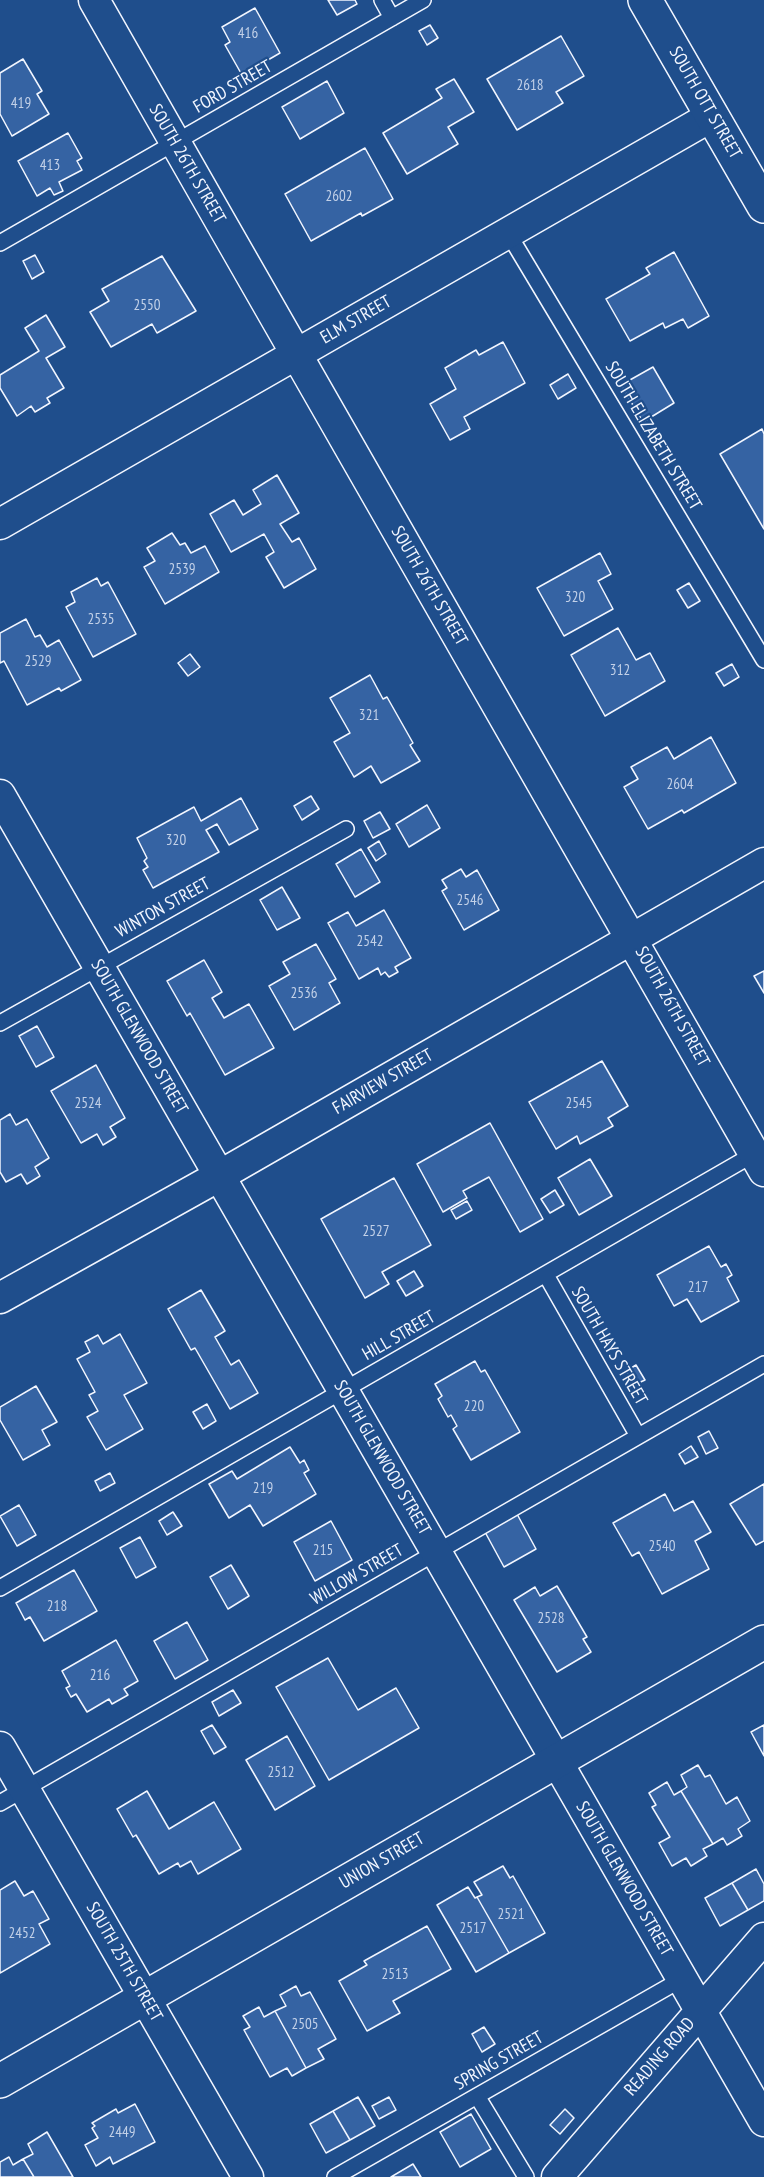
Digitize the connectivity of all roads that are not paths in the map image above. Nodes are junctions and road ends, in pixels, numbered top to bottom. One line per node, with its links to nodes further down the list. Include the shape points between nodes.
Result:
1 (94, 0): 7 (street, SOUTH 26TH STREET)
2 (382, 0): 5 (lane)
3 (423, 0): 5 (lane, FORD STREET)
4 (645, 0): 6 (street, SOUTH OTT STREET)
5 (392, 18): 7 (lane, FORD STREET)
6 (712, 116): 8 (street, SOUTH OTT STREET); 9 (street, ELM STREET)
7 (175, 143): 10 (lane, FORD STREET); 11 (street, SOUTH 26TH STREET)
8 (764, 206)
9 (508, 232): 11 (street, ELM STREET); 13 (lane, SOUTH ELIZABETH STREET)
10 (0, 243)
11 (295, 355): 12 (street, ELM STREET); 17 (street, SOUTH 26TH STREET)
12 (0, 524)
13 (764, 660)
14 (2, 805): 18 (street, SOUTH GLENWOOD STREET)
15 (345, 829): 18 (lane, WINTON STREET)
16 (764, 864): 17 (street, FAIRVIEW STREET)
17 (633, 938): 20 (street, SOUTH 26TH STREET); 21 (street, FAIRVIEW STREET)
18 (98, 967): 19 (lane, WINTON STREET); 21 (street, SOUTH GLENWOOD STREET)
19 (0, 1023)
20 (759, 1163): 22 (lane, HILL STREET)
21 (219, 1176): 23 (street, FAIRVIEW STREET); 25 (street, SOUTH GLENWOOD STREET)
22 (546, 1275): 25 (lane, HILL STREET); 26 (lane, SOUTH HAYS STREET)
23 (0, 1298)
24 (764, 1364): 26 (lane, WILLOW STREET)
25 (343, 1391): 27 (street, SOUTH GLENWOOD STREET); 28 (lane, HILL STREET)
26 (638, 1436): 27 (lane, WILLOW STREET)
27 (436, 1552): 31 (street, SOUTH GLENWOOD STREET); 32 (lane, WILLOW STREET)
28 (0, 1588)
29 (764, 1642): 31 (street, UNION STREET)
30 (0, 1747): 32 (street, SOUTH 25TH STREET)
31 (556, 1761): 34 (street, SOUTH GLENWOOD STREET); 35 (street, UNION STREET)
32 (12, 1796): 35 (street, SOUTH 25TH STREET)
33 (764, 1938): 36 (street, READING ROAD)
34 (682, 1979): 36 (street, SOUTH GLENWOOD STREET); 38 (lane, SPRING STREET)
35 (145, 1998): 37 (street, UNION STREET); 40 (street, SOUTH 25TH STREET)
36 (700, 2010): 39 (street, SOUTH GLENWOOD STREET); 43 (street, READING ROAD)
37 (0, 2081)
38 (477, 2096): 41 (lane, SPRING STREET); 42 (lane)
39 (764, 2121)
40 (248, 2177)
41 (335, 2177)
42 (526, 2177)
43 (557, 2177)

